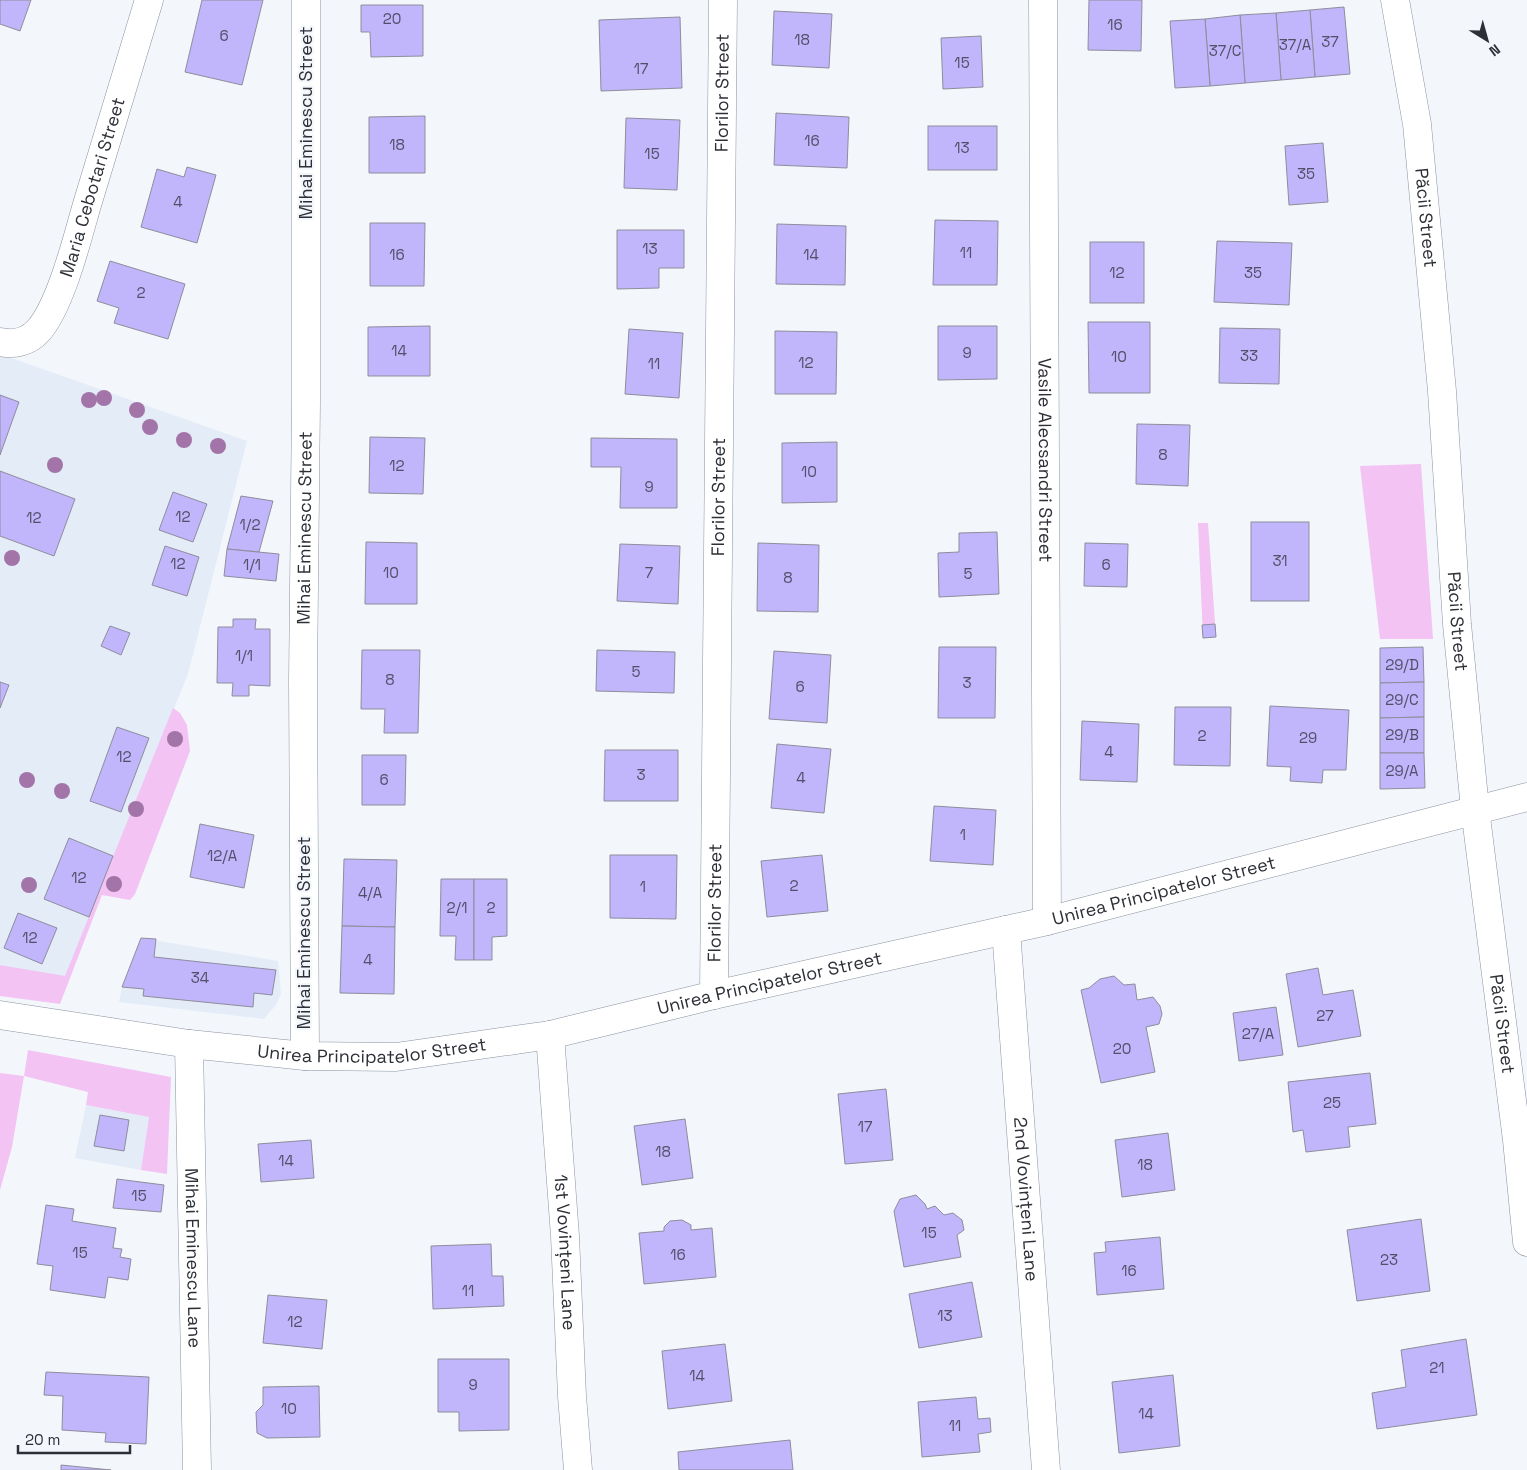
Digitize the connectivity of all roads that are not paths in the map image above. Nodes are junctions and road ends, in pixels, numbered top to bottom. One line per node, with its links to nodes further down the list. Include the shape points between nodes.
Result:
1 (149, 0): 6 (street, Maria Cebotari Street, via 68,269 46,320 28,340 12,344)
2 (306, 0): 15 (street, Mihai Eminescu Street, via 303,680)
3 (723, 0): 11 (street, Florilor Street)
4 (1042, 0): 9 (street, Vasile Alecsandri Street)
5 (1395, 0): 8 (street, Păcii Street, via 1417,124)
6 (0, 342)
7 (1527, 797): 8 (street, Unirea Principatelor Street)
8 (1475, 809): 9 (street, Unirea Principatelor Street); 16 (street, Păcii Street)
9 (1047, 921): 10 (street, Unirea Principatelor Street)
10 (1006, 930): 11 (street, Unirea Principatelor Street); 19 (street, 2nd Vovințeni Lane)
11 (714, 995): 13 (street, Unirea Principatelor Street)
12 (0, 1015): 14 (street, Unirea Principatelor Street)
13 (550, 1035): 15 (street, Unirea Principatelor Street, via 396,1057); 18 (street, 1st Vovințeni Lane)
14 (189, 1044): 15 (street, Unirea Principatelor Street); 17 (street, Mihai Eminescu Lane)
15 (306, 1056)
16 (1527, 1242)
17 (197, 1470)
18 (578, 1470)
19 (1046, 1470)

